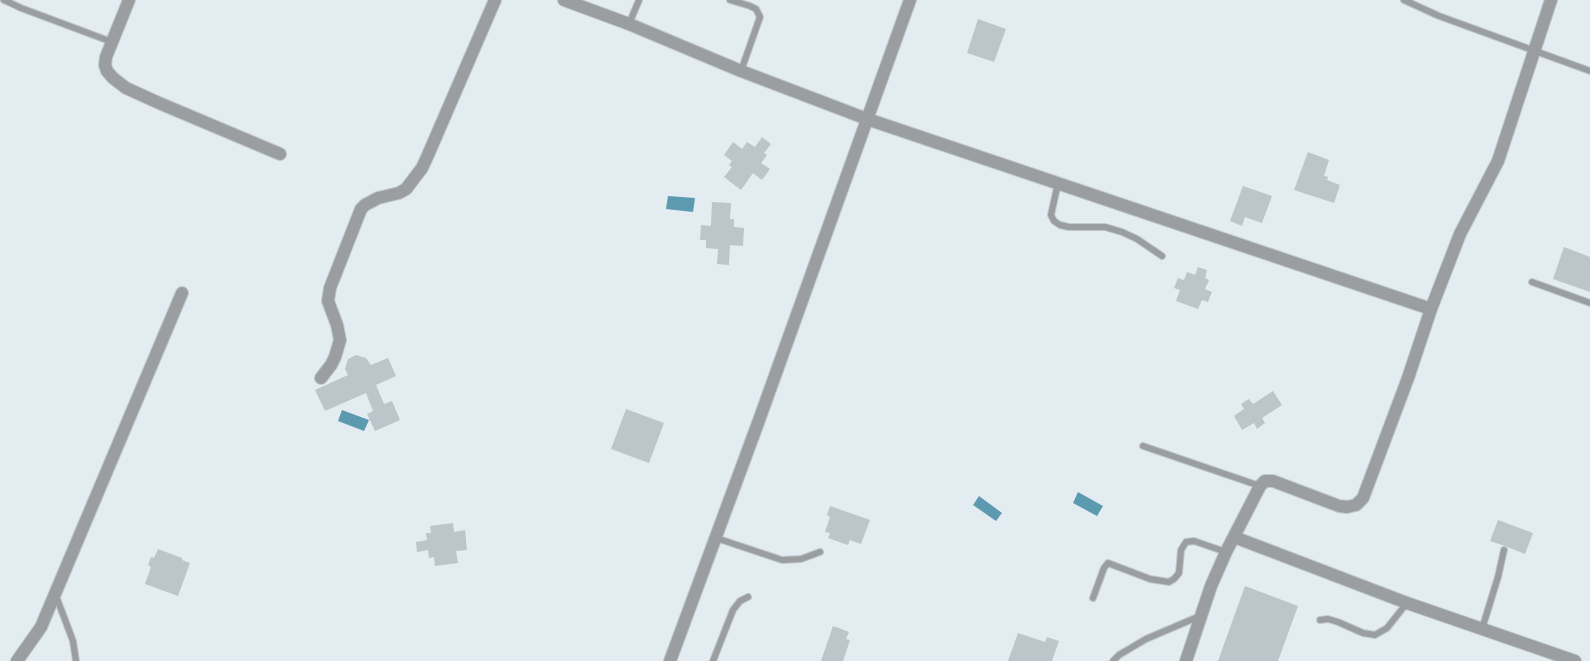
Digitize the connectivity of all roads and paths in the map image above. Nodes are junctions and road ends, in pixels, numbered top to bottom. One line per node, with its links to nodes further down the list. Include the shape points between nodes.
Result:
1 (4, 0): 11 (lane)
2 (129, 0): 11 (street)
3 (495, 0): 23 (street, via 422,168 406,189 378,198 361,209 330,288 328,301 340,340 331,365)
4 (564, 0): 10 (street)
5 (639, 0): 10 (lane)
6 (730, 0): 13 (lane, via 756,9 760,18)
7 (910, 0): 15 (street)
8 (1404, 0): 12 (lane)
9 (1551, 0): 12 (street)
10 (629, 24): 13 (street)
11 (112, 42): 16 (street, via 105,65 113,78 126,88)
12 (1534, 52): 14 (lane); 22 (street, via 1498,161 1460,234)
13 (741, 71): 15 (street)
14 (1590, 72)
15 (867, 119): 17 (street); 27 (street)
16 (280, 154)
17 (1058, 183): 18 (lane, via 1051,215 1054,221 1069,227 1105,227 1137,239); 22 (street)
18 (1162, 256)
19 (1532, 282): 21 (lane)
20 (182, 293): 31 (street)
21 (1590, 303)
22 (1431, 309): 25 (street, via 1363,498 1356,505 1338,506 1272,481 1265,481)
23 (321, 378)
24 (1143, 446): 25 (lane)
25 (1260, 486): 26 (street)
26 (1234, 537): 30 (street); 34 (street)
27 (716, 538): 29 (lane, via 782,560 801,559); 40 (street)
28 (1504, 550): 37 (lane)
29 (820, 552)
30 (1226, 552): 33 (lane, via 1194,541 1186,542 1181,550 1179,573 1169,582 1150,579 1108,563); 35 (street)
31 (55, 594): 38 (street, via 41,627); 39 (lane, via 73,641)
32 (748, 597): 41 (lane, via 740,601 733,610)
33 (1093, 598)
34 (1407, 603): 36 (lane, via 1386,628 1370,636 1338,622); 37 (street)
35 (1200, 616): 42 (lane, via 1146,639); 43 (street)
36 (1320, 620)
37 (1482, 629): 44 (street)
38 (17, 661)
39 (76, 661)
40 (670, 661)
41 (713, 661)
42 (1113, 661)
43 (1186, 661)
44 (1575, 661)

